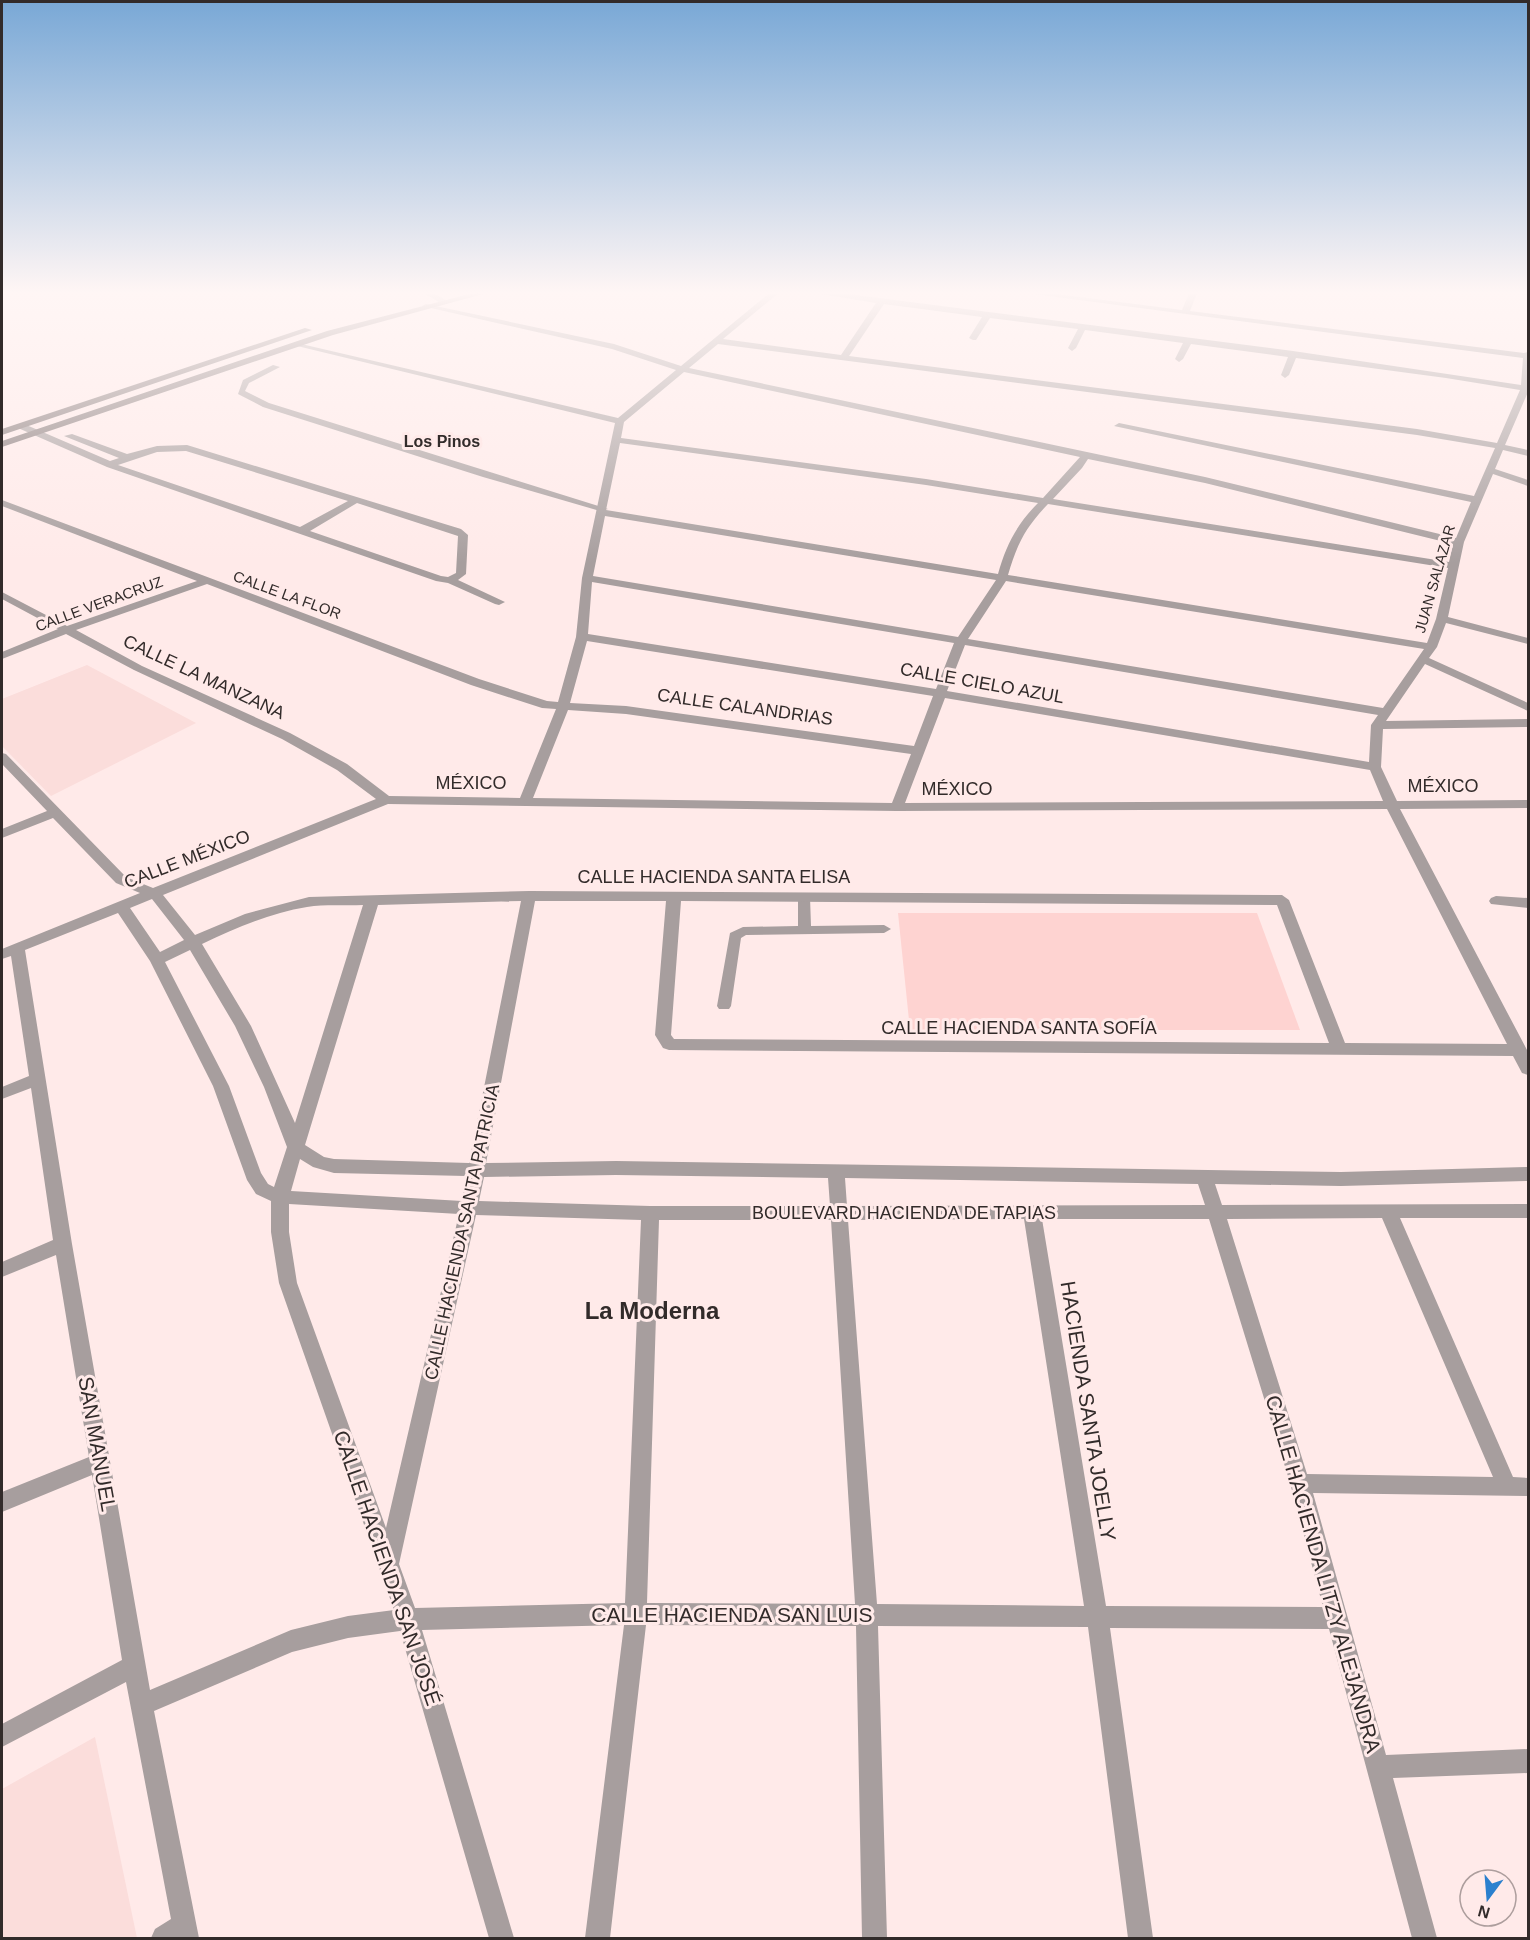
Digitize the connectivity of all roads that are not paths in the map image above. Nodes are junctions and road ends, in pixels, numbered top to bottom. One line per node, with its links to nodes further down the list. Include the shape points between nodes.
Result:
1 (153, 382): 10 (main road)
2 (189, 382): 14 (main road)
3 (247, 382): 30 (lane, via 241,392 266,405)
4 (452, 382): 11 (street)
5 (670, 382): 11 (street)
6 (738, 382): 21 (street)
7 (1031, 382): 19 (street)
8 (1482, 382): 9 (street)
9 (1527, 388): 19 (street, JUAN SALAZAR)
10 (36, 420): 12 (main road); 14 (street)
11 (620, 421): 17 (street)
12 (21, 426): 15 (main road); 16 (street)
13 (1119, 426): 27 (street)
14 (51, 428): 16 (main road); 22 (street)
15 (2, 432)
16 (37, 432): 18 (main road); 23 (street)
17 (615, 440): 28 (street); 30 (street)
18 (2, 444)
19 (1501, 446): 20 (street); 24 (street, JUAN SALAZAR)
20 (1528, 453)
21 (1086, 454): 28 (street); 32 (street)
22 (126, 457): 23 (street); 26 (street, via 162,447 187,448)
23 (110, 465): 31 (street)
24 (1489, 470): 25 (street); 27 (street, JUAN SALAZAR)
25 (1528, 483)
26 (356, 500): 31 (street); 36 (street, via 463,536 461,574)
27 (1476, 500): 32 (street, JUAN SALAZAR)
28 (1046, 501): 33 (street); 35 (street, via 1024,523 1010,549)
29 (2, 503): 37 (street, CALLE LA FLOR)
30 (603, 511): 34 (street); 35 (street)
31 (303, 530): 36 (street)
32 (1458, 542): 33 (street, JUAN SALAZAR)
33 (1453, 566): 40 (street, JUAN SALAZAR)
34 (587, 578): 42 (street); 44 (street)
35 (1002, 579): 44 (street); 45 (street)
36 (450, 580): 39 (street)
37 (207, 581): 41 (street, CALLE VERACRUZ); 49 (street, CALLE LA FLOR, via 475,682)
38 (2, 595): 41 (street, CALLE LA MANZANA)
39 (499, 602)
40 (1442, 619): 43 (street); 45 (street, JUAN SALAZAR)
41 (67, 631): 46 (street, CALLE VERACRUZ); 57 (street, CALLE LA MANZANA, via 286,736 342,767)
42 (582, 637): 48 (street, CALLE CIELO AZUL); 49 (street)
43 (1528, 641)
44 (960, 642): 48 (street); 51 (street)
45 (1431, 647): 47 (street, JUAN SALAZAR)
46 (2, 656)
47 (1423, 659): 50 (street); 51 (street, JUAN SALAZAR)
48 (940, 695): 54 (street); 56 (street, CALLE CIELO AZUL)
49 (563, 707): 54 (street, CALLE CALANDRIAS, via 683,717); 58 (street)
50 (1528, 707)
51 (1384, 712): 53 (street, JUAN SALAZAR)
52 (1528, 723): 53 (street)
53 (1377, 726): 56 (street, JUAN SALAZAR)
54 (920, 751): 61 (street)
55 (2, 757): 62 (street)
56 (1376, 766): 60 (street, JUAN SALAZAR)
57 (386, 800): 58 (street, MÉXICO); 65 (street, CALLE MÉXICO)
58 (525, 801): 61 (street, MÉXICO)
59 (1528, 804): 60 (street, MÉXICO)
60 (1392, 805): 61 (street, MÉXICO); 80 (street, JUAN SALAZAR)
61 (897, 807)
62 (53, 813): 63 (street); 64 (street)
63 (2, 834)
64 (121, 880): 65 (street); 72 (street)
65 (155, 894): 72 (street, CALLE MÉXICO); 75 (street)
66 (529, 896): 67 (street, CALLE HACIENDA SANTA ELISA); 69 (street, CALLE HACIENDA SANTA ELISA); 85 (street, CALLE HACIENDA SANTA PATRICIA)
67 (674, 896): 68 (street, CALLE HACIENDA SANTA ELISA); 79 (street, CALLE HACIENDA SANTA SOFÍA, via 663,1035 664,1040 676,1045)
68 (804, 897): 73 (lane); 79 (street, CALLE HACIENDA SANTA ELISA, via 1282,900)
69 (372, 900): 75 (street, CALLE HACIENDA SANTA ELISA, via 279,907); 84 (street, CALLE HACIENDA SAN JOSÉ)
70 (1496, 901): 71 (street)
71 (1528, 903)
72 (121, 906): 76 (street, CALLE MÉXICO); 77 (street)
73 (805, 928): 74 (lane); 78 (lane, via 743,931 735,936)
74 (884, 929)
75 (193, 942): 77 (street, CALLE HACIENDA SANTA ELISA); 84 (street, via 243,1026)
76 (9, 951): 82 (street, SAN MANUEL)
77 (157, 960): 89 (street, via 221,1086 253,1175 262,1189)
78 (724, 1006)
79 (1340, 1050): 80 (street, CALLE HACIENDA SANTA SOFÍA)
80 (1519, 1050): 81 (street, JUAN SALAZAR)
81 (1528, 1069)
82 (38, 1079): 83 (street); 97 (street, SAN MANUEL)
83 (2, 1093)
84 (296, 1148): 85 (street, via 334,1166); 89 (street, CALLE HACIENDA SAN JOSÉ)
85 (477, 1170): 86 (street); 90 (street, CALLE HACIENDA SANTA PATRICIA)
86 (836, 1171): 88 (street); 95 (street)
87 (1528, 1174): 88 (street)
88 (1205, 1178): 93 (street, CALLE HACIENDA LITZY ALEJANDRA)
89 (280, 1197): 90 (street, BOULEVARD HACIENDA DE TAPIAS); 104 (street, CALLE HACIENDA SAN JOSÉ, via 280,1232 288,1283)
90 (469, 1208): 94 (street, BOULEVARD HACIENDA DE TAPIAS); 104 (street, CALLE HACIENDA SANTA PATRICIA)
91 (1388, 1211): 92 (street, BOULEVARD HACIENDA DE TAPIAS); 93 (street, BOULEVARD HACIENDA DE TAPIAS); 101 (street)
92 (1528, 1211)
93 (1216, 1212): 96 (street, BOULEVARD HACIENDA DE TAPIAS); 100 (street, CALLE HACIENDA LITZY ALEJANDRA)
94 (650, 1213): 95 (street, BOULEVARD HACIENDA DE TAPIAS); 105 (street)
95 (841, 1213): 96 (street, BOULEVARD HACIENDA DE TAPIAS); 106 (street)
96 (1032, 1213): 107 (street, HACIENDA SANTA JOELLY)
97 (63, 1244): 98 (street); 99 (street, SAN MANUEL)
98 (2, 1270)
99 (100, 1462): 103 (street); 110 (street, SAN MANUEL)
100 (1300, 1483): 101 (street); 108 (street, CALLE HACIENDA LITZY ALEJANDRA)
101 (1507, 1486): 102 (street)
102 (1528, 1486)
103 (2, 1502)
104 (388, 1566): 109 (street, CALLE HACIENDA SAN JOSÉ)
105 (636, 1614): 106 (street, CALLE HACIENDA SAN LUIS); 109 (street, CALLE HACIENDA SAN LUIS); 117 (street)
106 (867, 1615): 107 (street, CALLE HACIENDA SAN LUIS); 118 (street)
107 (1097, 1616): 108 (street, CALLE HACIENDA SAN LUIS); 119 (street, HACIENDA SANTA JOELLY)
108 (1338, 1618): 114 (street, CALLE HACIENDA LITZY ALEJANDRA)
109 (408, 1619): 111 (street, CALLE HACIENDA SAN LUIS, via 348,1627 291,1641); 116 (street, CALLE HACIENDA SAN JOSÉ)
110 (135, 1665): 111 (street, SAN MANUEL); 112 (street)
111 (141, 1705): 115 (street, SAN MANUEL)
112 (2, 1736)
113 (1528, 1761): 114 (street)
114 (1377, 1767): 120 (street, CALLE HACIENDA LITZY ALEJANDRA)
115 (178, 1934)
116 (502, 1938)
117 (598, 1938)
118 (875, 1938)
119 (1141, 1938)
120 (1425, 1938)

